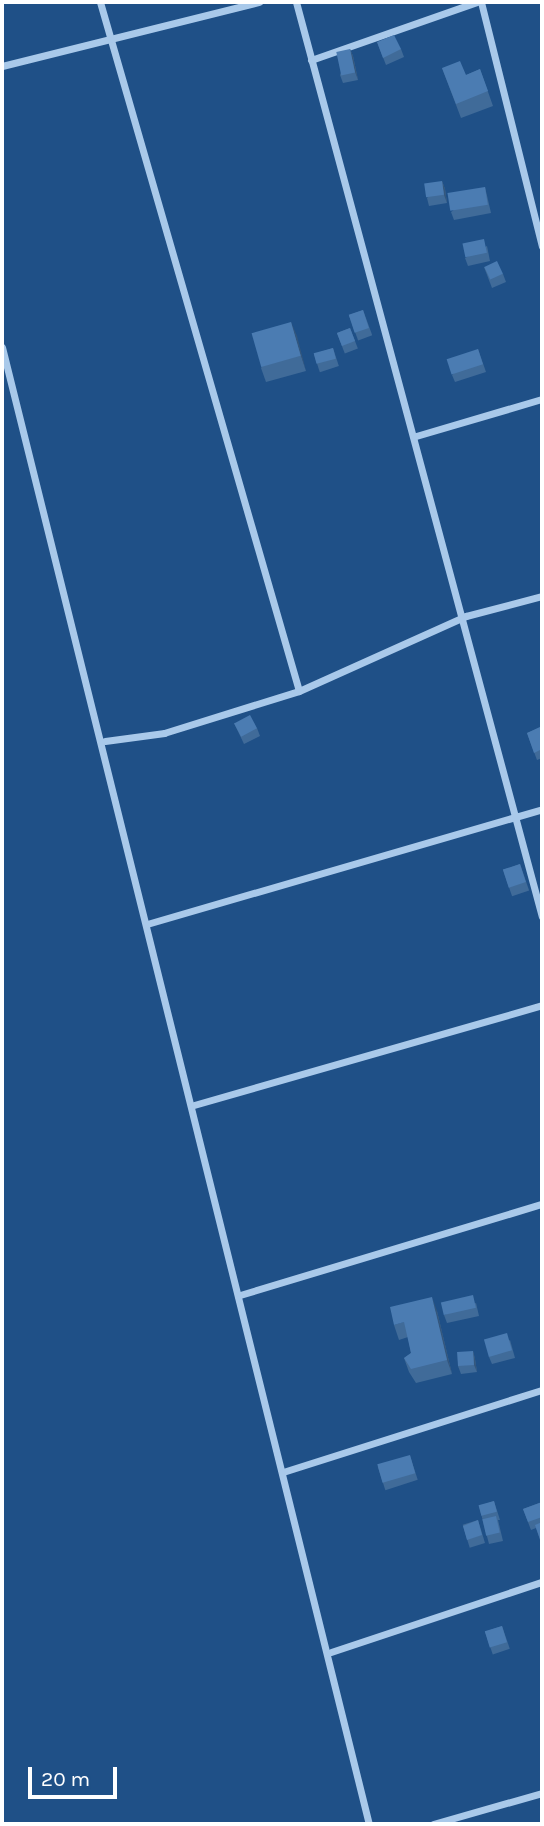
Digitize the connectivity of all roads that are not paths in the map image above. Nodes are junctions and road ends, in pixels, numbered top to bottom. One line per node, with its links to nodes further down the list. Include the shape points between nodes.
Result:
1 (100, 2): 5 (street)
2 (259, 2): 5 (street)
3 (296, 2): 6 (street)
4 (479, 2): 6 (street); 8 (street)
5 (111, 38): 7 (street); 14 (street)
6 (311, 60): 11 (street)
7 (2, 66)
8 (542, 246)
9 (2, 347): 15 (street)
10 (542, 399): 11 (street)
11 (416, 436): 13 (street)
12 (542, 596): 13 (street)
13 (466, 616): 14 (street); 17 (street)
14 (299, 691): 15 (street, via 164,733)
15 (104, 741): 19 (street)
16 (542, 809): 17 (street)
17 (515, 817): 18 (street); 19 (street)
18 (542, 916)
19 (147, 924): 21 (street)
20 (542, 1005): 21 (street)
21 (194, 1105): 23 (street)
22 (542, 1204): 23 (street)
23 (240, 1295): 25 (street)
24 (542, 1390): 25 (street)
25 (284, 1472): 27 (street)
26 (542, 1582): 27 (street)
27 (331, 1652): 29 (street)
28 (542, 1793): 30 (street)
29 (369, 1824)
30 (433, 1824)

